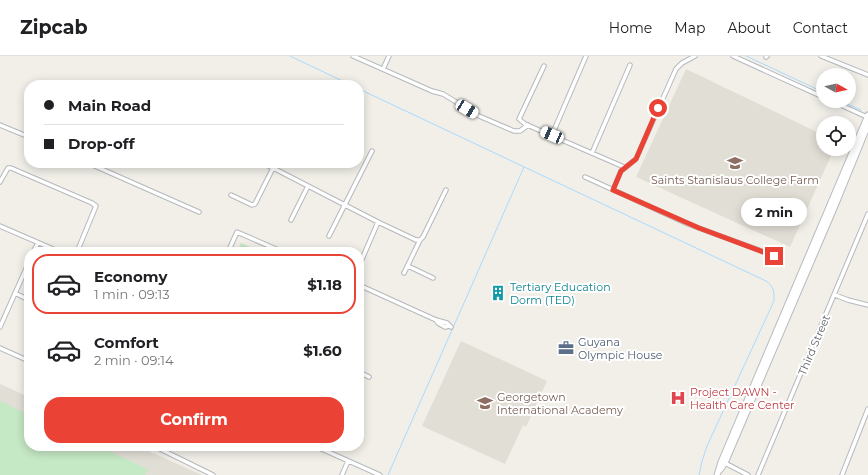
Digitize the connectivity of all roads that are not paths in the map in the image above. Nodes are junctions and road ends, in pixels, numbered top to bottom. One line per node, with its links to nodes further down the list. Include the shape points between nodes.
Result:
1 (353, 56): 10 (street)
2 (389, 56): 10 (street)
3 (586, 56): 19 (street)
4 (695, 56): 23 (street, via 682,63 676,70 636,159)
5 (733, 56): 12 (street)
6 (821, 56): 7 (street)
7 (826, 57): 11 (street)
8 (630, 65): 21 (street)
9 (544, 66): 16 (street, via 519,119)
10 (383, 69): 16 (street, via 432,92 443,94 479,116 514,131 520,131)
11 (868, 76)
12 (816, 94)
13 (849, 108): 14 (street)
14 (868, 116): 69 (main road)
15 (0, 125): 18 (street)
16 (528, 125): 19 (street)
17 (868, 125): 68 (main road)
18 (24, 135)
19 (552, 135): 21 (street)
20 (372, 151): 22 (street)
21 (592, 153): 23 (street)
22 (364, 166)
23 (624, 167): 31 (street)
24 (99, 168): 34 (street)
25 (274, 168): 29 (street); 32 (street, via 255,204)
26 (363, 168): 33 (street)
27 (585, 177): 31 (street)
28 (0, 182): 44 (street, via 8,168 11,168 96,206)
29 (308, 186): 33 (street); 36 (street)
30 (446, 190): 40 (street)
31 (613, 190): 48 (street, via 699,228)
32 (231, 195)
33 (344, 205): 37 (street); 39 (street)
34 (199, 212)
35 (868, 214): 55 (street, Third Street)
36 (291, 220)
37 (378, 222): 40 (street); 47 (street)
38 (0, 226): 41 (street)
39 (329, 236)
40 (420, 240): 49 (street)
41 (38, 243): 42 (street); 43 (street)
42 (36, 247)
43 (48, 247)
44 (79, 247)
45 (230, 247): 46 (street, via 237,232)
46 (272, 247)
47 (364, 254)
48 (778, 257)
49 (408, 266): 51 (street); 52 (street)
50 (24, 273): 54 (street)
51 (404, 273)
52 (433, 278)
53 (364, 288): 59 (street, via 436,320 445,327)
54 (15, 293): 56 (street); 58 (street)
55 (835, 295): 57 (street); 74 (street, Third Street)
56 (24, 298)
57 (868, 305)
58 (0, 327)
59 (450, 327)
60 (0, 348): 61 (street)
61 (24, 359)
62 (364, 374): 63 (street)
63 (370, 377)
64 (868, 409): 75 (street)
65 (164, 451): 70 (street)
66 (326, 451): 67 (street)
67 (348, 461): 71 (street); 72 (street)
68 (725, 463): 69 (main road); 73 (street)
69 (717, 474)
70 (213, 475)
71 (342, 475)
72 (380, 475)
73 (748, 475)
74 (758, 475)
75 (842, 475)

